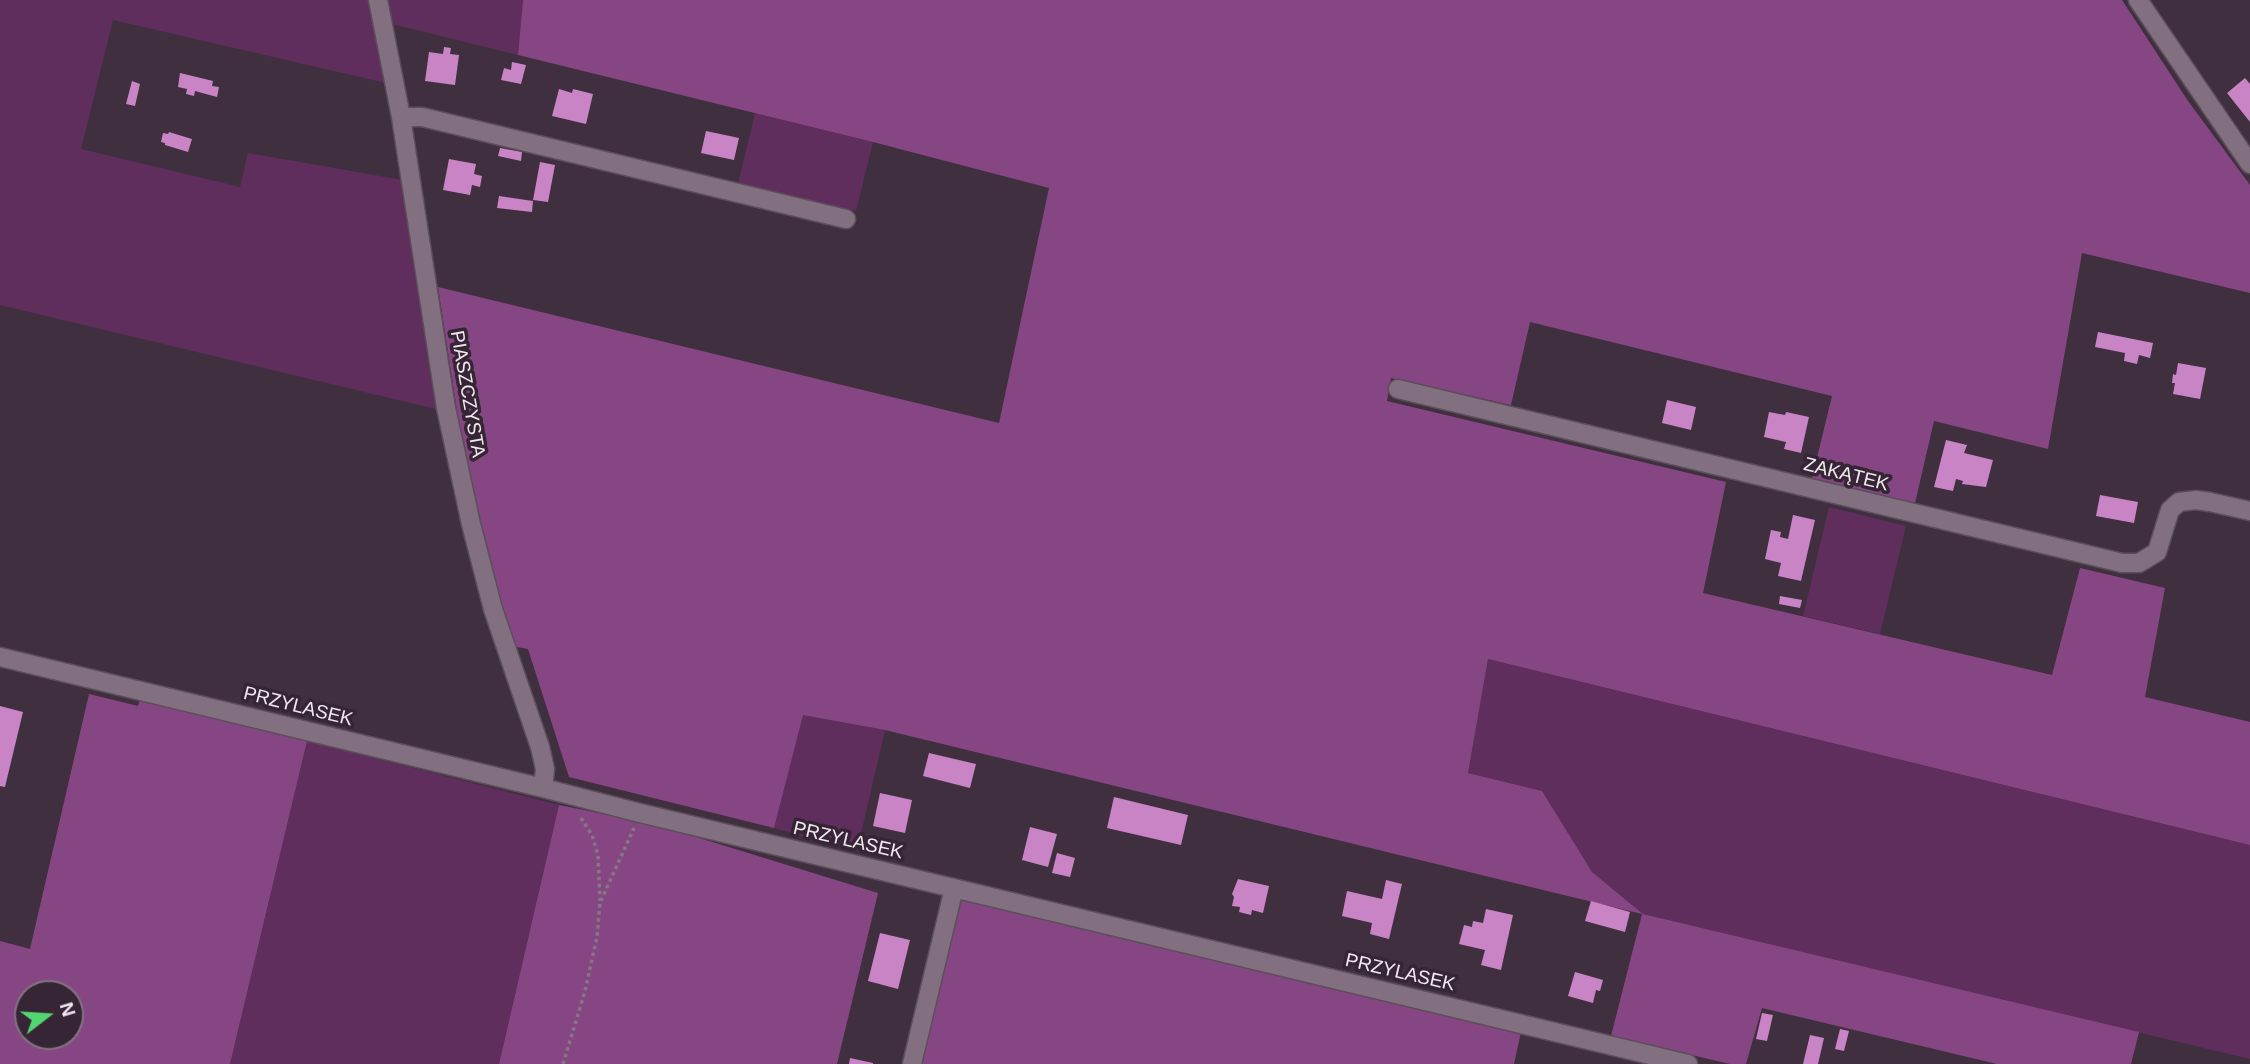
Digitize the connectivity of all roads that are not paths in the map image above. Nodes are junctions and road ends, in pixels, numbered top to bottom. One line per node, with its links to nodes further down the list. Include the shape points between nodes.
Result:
1 (379, 0): 3 (street, PIASZCZYSTA)
2 (2138, 0): 4 (street)
3 (401, 117): 5 (street, via 422,117); 9 (street, PIASZCZYSTA, via 446,408 494,609 540,747)
4 (2250, 164)
5 (846, 219)
6 (1398, 389): 7 (street, ZAKĄTEK, via 2122,563 2139,563 2157,552 2170,510 2179,502 2203,501)
7 (2250, 511)
8 (0, 657): 9 (street, PRZYLASEK)
9 (544, 788): 10 (street, PRZYLASEK)
10 (954, 888): 11 (street, PRZYLASEK); 12 (street)
11 (1667, 1062): 13 (street, PRZYLASEK)
12 (912, 1064)
13 (1688, 1064)

